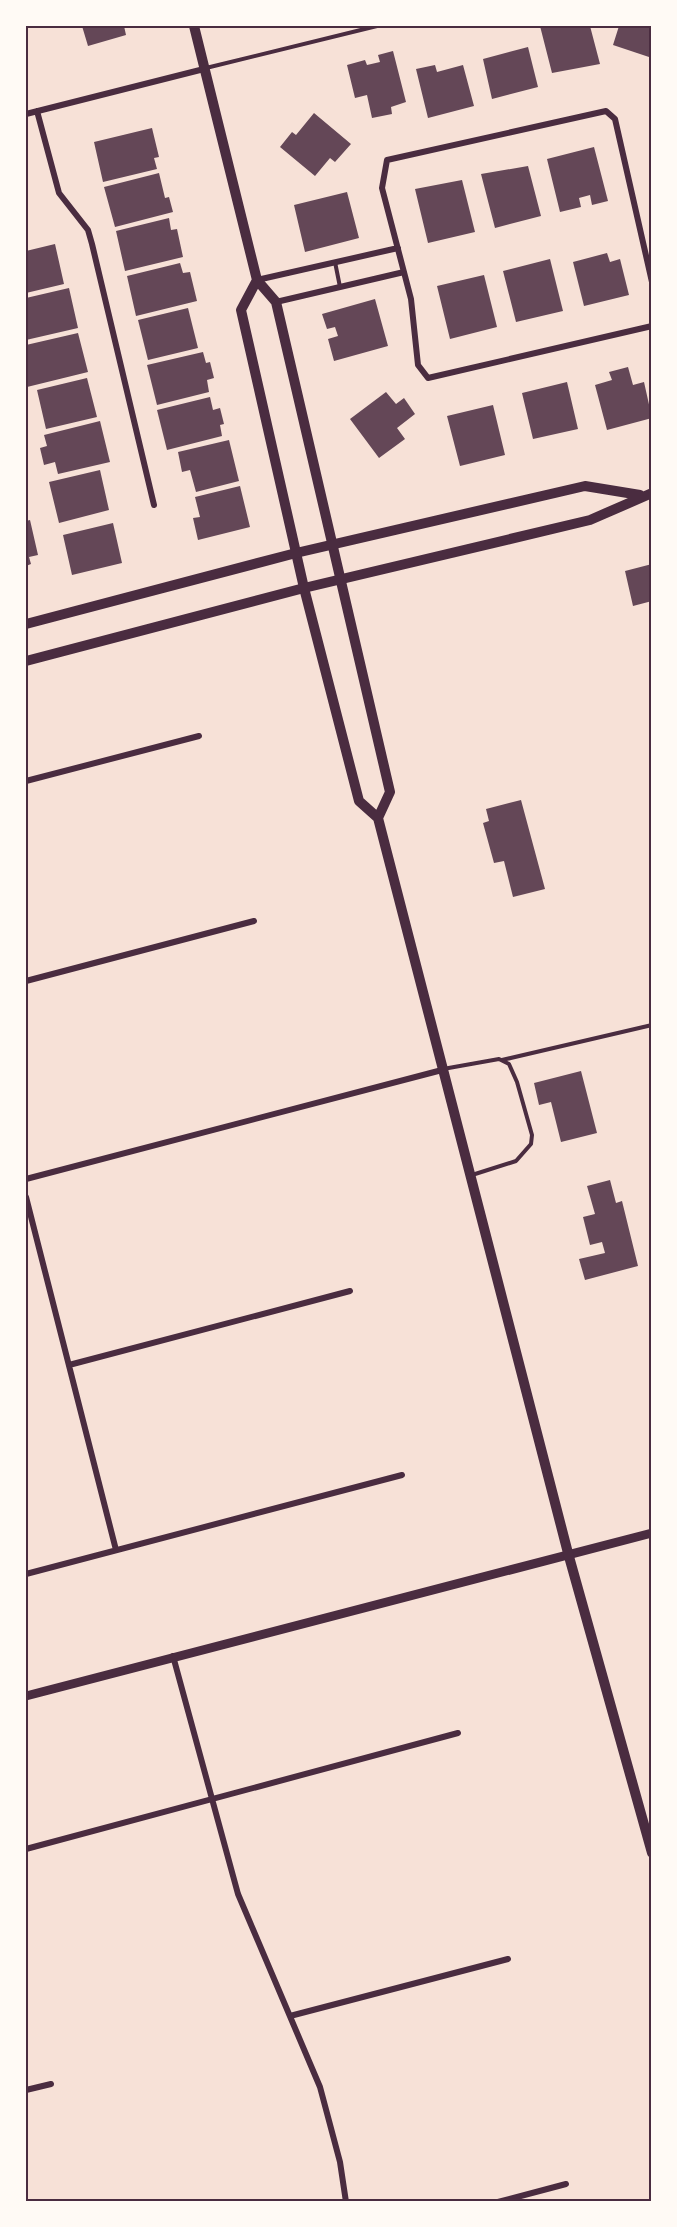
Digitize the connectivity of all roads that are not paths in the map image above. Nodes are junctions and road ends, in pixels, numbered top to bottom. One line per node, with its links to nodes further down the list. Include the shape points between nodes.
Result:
1 (194, 26): 3 (main road)
2 (377, 26): 3 (lane)
3 (204, 69): 4 (street); 9 (main road)
4 (37, 111): 5 (street); 15 (street, via 59,193 88,230)
5 (26, 114)
6 (398, 248): 7 (street); 8 (street); 10 (street, via 382,188 387,160 606,111 615,119)
7 (335, 262): 9 (street); 11 (lane)
8 (404, 272): 11 (street); 13 (street, via 418,365 428,378)
9 (257, 280): 12 (main road); 17 (main road, via 241,310)
10 (651, 282)
11 (340, 287): 12 (street)
12 (276, 302): 16 (main road)
13 (651, 326)
14 (646, 494): 16 (main road, via 585,486); 18 (main road, via 590,520)
15 (154, 505)
16 (332, 545): 17 (main road); 18 (main road)
17 (296, 553): 19 (main road); 20 (main road)
18 (339, 580): 19 (main road); 24 (main road, via 390,792)
19 (304, 588): 21 (main road); 24 (main road, via 358,801)
20 (26, 624)
21 (26, 661)
22 (199, 736): 23 (street)
23 (26, 781)
24 (378, 818): 29 (main road)
25 (254, 921): 26 (street)
26 (26, 981)
27 (651, 1025): 28 (lane)
28 (502, 1060): 29 (lane); 30 (lane, via 509,1064 518,1082 531,1144 516,1161)
29 (442, 1070): 30 (main road); 31 (street)
30 (470, 1176): 38 (main road)
31 (26, 1179)
32 (26, 1197): 34 (street)
33 (350, 1291): 34 (street)
34 (69, 1365): 37 (street)
35 (402, 1475): 37 (street)
36 (651, 1533): 38 (street)
37 (116, 1550): 39 (street)
38 (568, 1553): 40 (street); 45 (main road)
39 (26, 1574)
40 (173, 1656): 41 (street); 43 (street)
41 (26, 1696)
42 (458, 1733): 43 (street)
43 (212, 1798): 44 (street); 47 (street, via 238,1894)
44 (26, 1849)
45 (651, 1853)
46 (508, 1959): 47 (street)
47 (290, 2016): 51 (street, via 320,2087)
48 (51, 2084): 49 (street)
49 (26, 2090)
50 (566, 2184): 52 (street)
51 (346, 2202)
52 (498, 2202)

